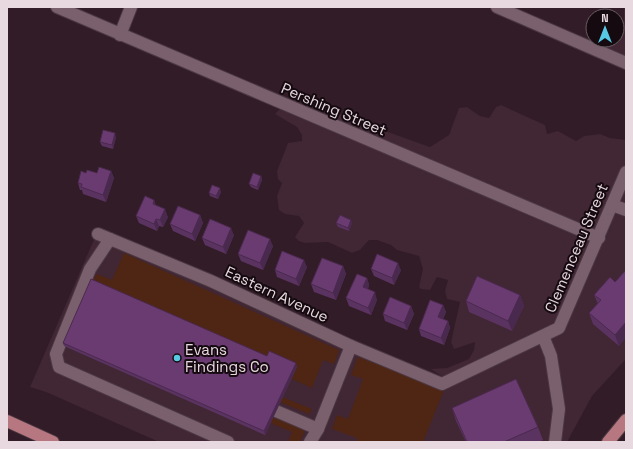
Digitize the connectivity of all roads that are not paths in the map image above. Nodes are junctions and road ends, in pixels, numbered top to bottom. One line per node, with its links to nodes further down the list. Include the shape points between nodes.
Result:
1 (57, 7): 4 (street, Pershing Street)
2 (131, 7): 4 (street)
3 (497, 7): 5 (street)
4 (120, 35): 10 (street, Pershing Street)
5 (626, 63)
6 (626, 172): 7 (street, Clemenceau Street)
7 (612, 205): 8 (street); 10 (street, Clemenceau Street)
8 (626, 210)
9 (98, 234): 11 (street, Eastern Avenue)
10 (599, 238): 12 (street, Clemenceau Street, via 563,322 559,328)
11 (110, 240): 13 (street, Eastern Avenue, via 211,281); 20 (street, via 90,269 58,347 56,354 60,367)
12 (543, 336): 14 (street, Clemenceau Street); 22 (street, via 551,356 559,410)
13 (351, 346): 14 (street, Eastern Avenue); 18 (street)
14 (442, 384)
15 (276, 412): 18 (street)
16 (626, 420): 23 (main road)
17 (7, 421): 19 (main road)
18 (318, 429): 21 (street)
19 (53, 442)
20 (228, 442)
21 (310, 442)
22 (555, 442)
23 (608, 442)

